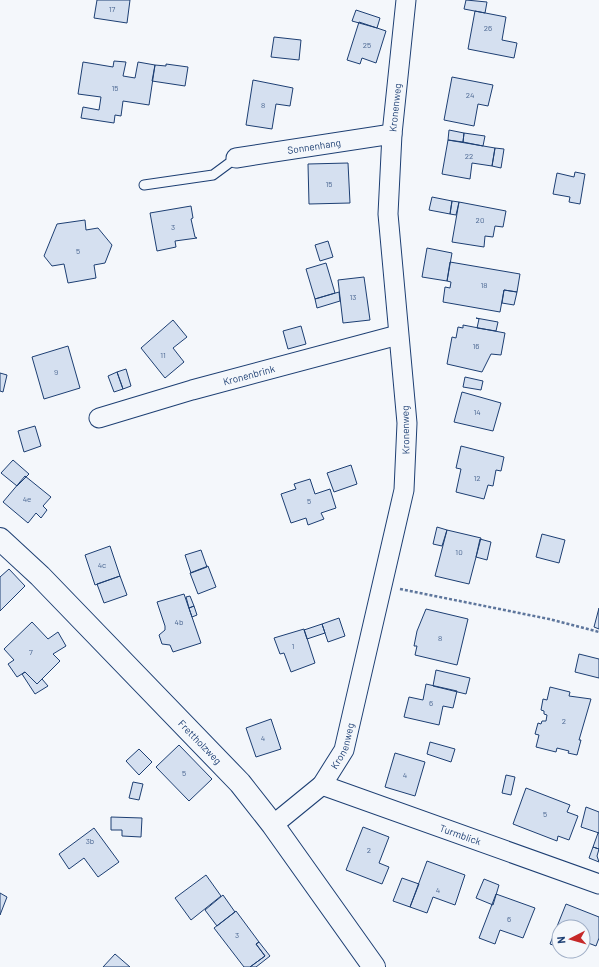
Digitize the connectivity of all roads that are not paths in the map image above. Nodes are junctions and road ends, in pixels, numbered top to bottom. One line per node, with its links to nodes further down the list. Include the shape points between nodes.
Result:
1 (406, 0): 2 (street, Kronenweg)
2 (392, 134): 3 (street, Sonnenhang); 5 (street, Kronenweg, via 388,214)
3 (236, 158): 4 (lane, via 213,175)
4 (144, 185)
5 (398, 335): 6 (street, Kronenbrink, via 199,388); 8 (street, Kronenweg, via 407,423 404,490 344,750)
6 (99, 418)
7 (0, 539): 9 (street, Frettholzweg, via 40,576 235,778)
8 (322, 785): 9 (street, Kronenweg); 10 (street, Turmblick)
9 (273, 825): 11 (street, Frettholzweg)
10 (599, 884)
11 (374, 967)

